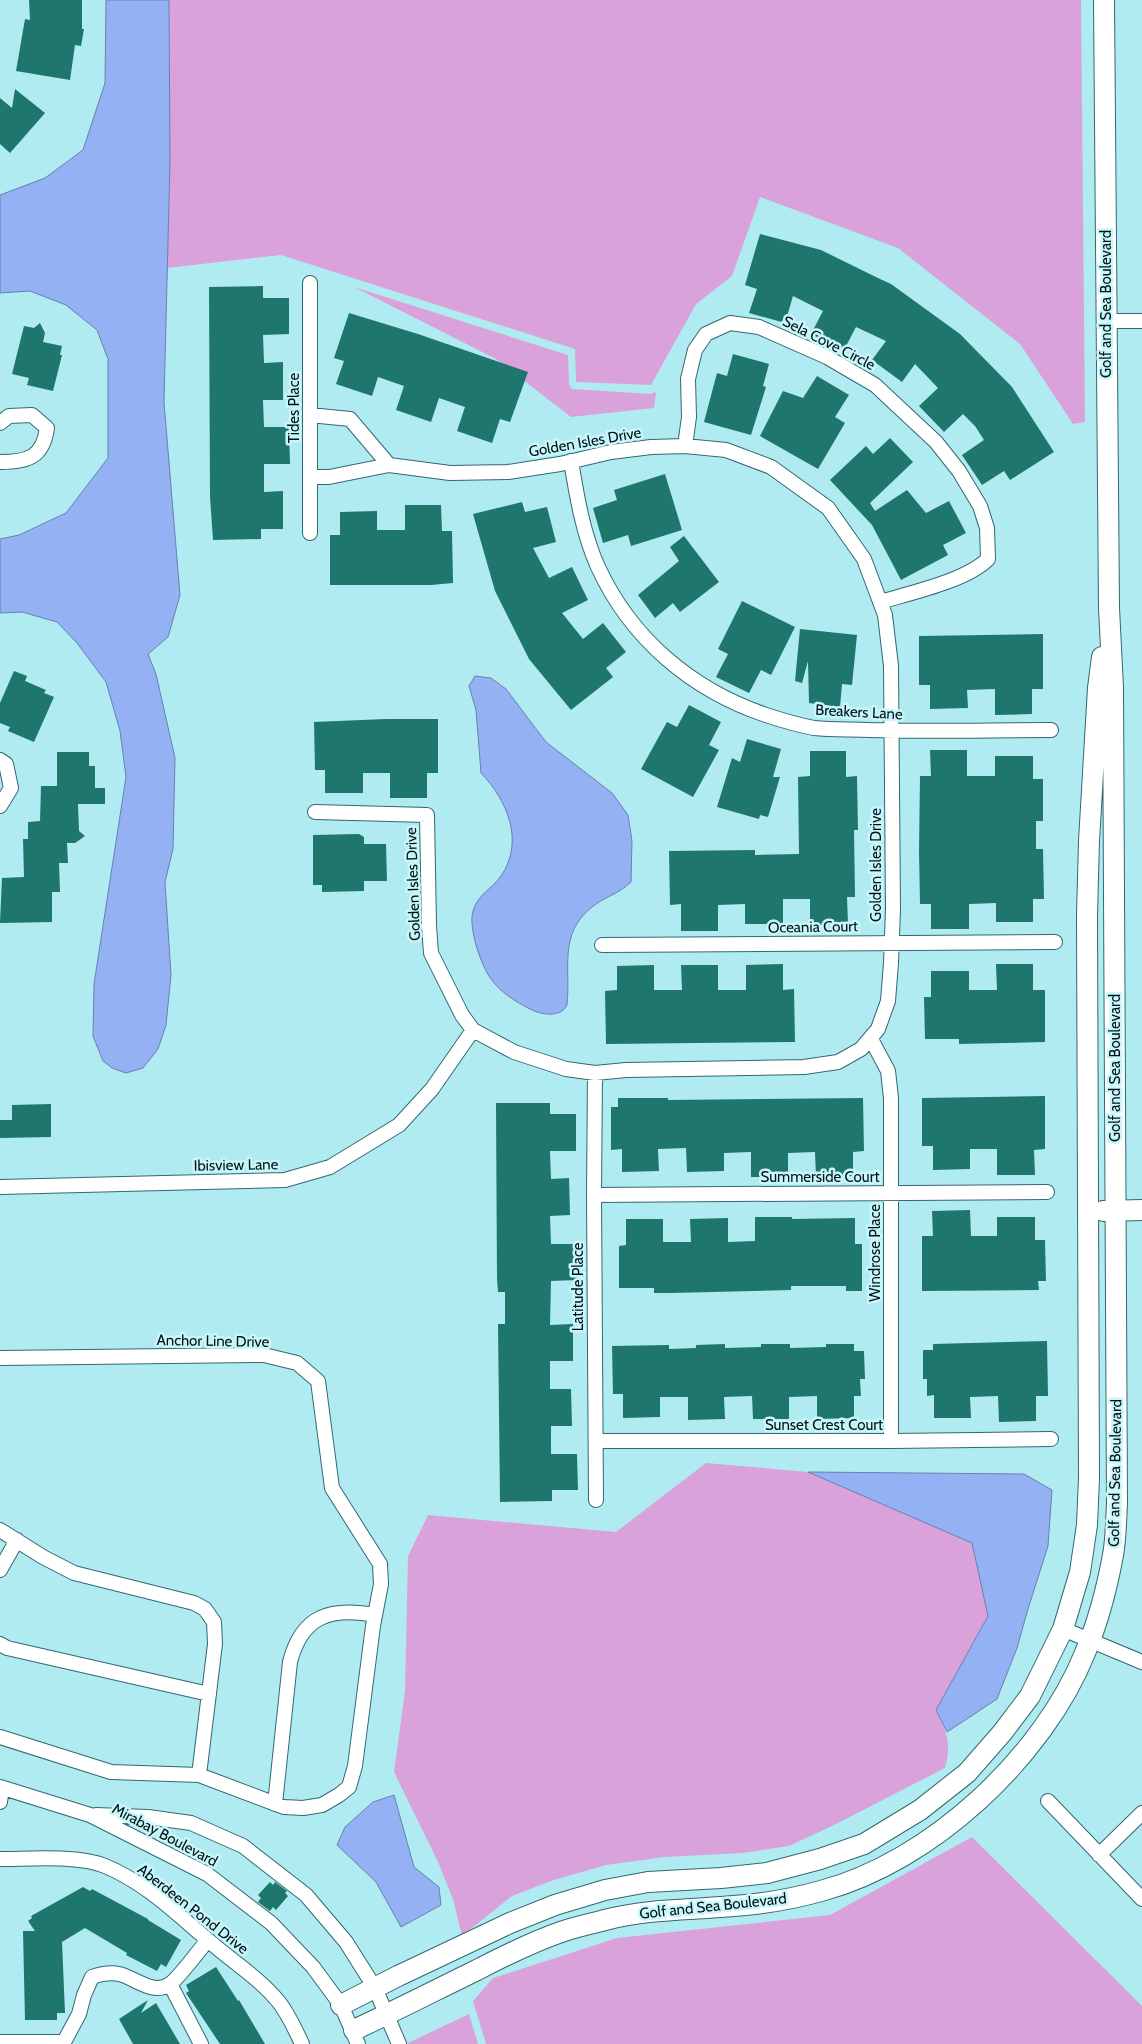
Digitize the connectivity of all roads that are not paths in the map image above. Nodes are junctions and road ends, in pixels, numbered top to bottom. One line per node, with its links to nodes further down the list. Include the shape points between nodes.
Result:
1 (1104, 0): 3 (street, Golf and Sea Boulevard)
2 (310, 283): 5 (street, Tides Place)
3 (1106, 321): 4 (street); 14 (street, Golf and Sea Boulevard)
4 (1142, 321)
5 (310, 415): 10 (street, via 350,419); 11 (street, Tides Place)
6 (0, 423): 8 (street, via 9,416 32,415 48,428 46,442 32,458)
7 (685, 446): 9 (street, Golden Isles Drive, via 619,451); 13 (street, Golden Isles Drive, via 726,450 771,467 828,508 864,559); 13 (street, Sela Cove Circle, via 689,417 688,379 695,350 706,334 730,323 759,326 827,357 875,385 936,442 959,470 980,506 987,528 988,559 981,566 943,582)
8 (0, 462)
9 (571, 462): 10 (street, Golden Isles Drive, via 499,472 450,473); 16 (street, Breakers Lane, via 583,526 614,597 657,650 687,676 748,708 813,728)
10 (389, 465): 11 (street, Golden Isles Drive)
11 (310, 478): 12 (street, Tides Place)
12 (310, 533)
13 (880, 602): 16 (street, Golden Isles Drive, via 885,615 891,666)
14 (1108, 608): 30 (street, Golf and Sea Boulevard, via 1113,688); 32 (street, Golf and Sea Boulevard, via 1098,688 1089,842)
15 (1051, 730): 16 (street, Breakers Lane)
16 (892, 731): 20 (street, Golden Isles Drive)
17 (0, 760): 18 (street, via 6,764 11,788)
18 (0, 806)
19 (314, 812): 23 (street, Golden Isles Drive, via 427,814 432,953 457,1006)
20 (892, 942): 21 (street, Oceania Court); 22 (street, Oceania Court); 24 (street, Golden Isles Drive, via 888,1001)
21 (1055, 942)
22 (602, 946)
23 (473, 1030): 25 (street, Golden Isles Drive, via 514,1052 566,1069); 26 (street, Ibisview Lane, via 432,1089 399,1125 330,1166 285,1180)
24 (871, 1039): 25 (street, Golden Isles Drive, via 838,1062 804,1067); 28 (street, Windrose Place, via 888,1071)
25 (595, 1073): 29 (street, Latitude Place)
26 (0, 1186)
27 (1047, 1192): 28 (street, Summerside Court)
28 (891, 1193): 29 (street, Summerside Court); 36 (street, Windrose Place)
29 (594, 1194): 35 (street, Latitude Place)
30 (1115, 1210): 31 (street); 32 (street); 43 (street, Golf and Sea Boulevard, via 1117,1504 1114,1553)
31 (1142, 1210)
32 (1089, 1211): 42 (street, Golf and Sea Boulevard, via 1087,1525 1080,1572)
33 (0, 1358): 41 (street, Anchor Line Drive, via 264,1354 298,1363 318,1381 332,1488 380,1564 381,1584)
34 (1051, 1439): 36 (street, Sunset Crest Court)
35 (596, 1441): 36 (street, Sunset Crest Court); 37 (street, Latitude Place)
36 (891, 1442)
37 (596, 1500)
38 (0, 1530): 39 (street)
39 (17, 1540): 40 (street); 46 (street, via 74,1573 194,1603 205,1610 214,1622 215,1644)
40 (0, 1570)
41 (375, 1615): 51 (street, via 356,1612 328,1615 315,1620 295,1644 290,1662); 51 (street, Anchor Line Drive, via 356,1766 349,1787 322,1806 303,1808)
42 (1063, 1629): 43 (street); 59 (street, Golf and Sea Boulevard, via 1030,1696 966,1773 920,1810 864,1844 767,1873 648,1882 563,1902 510,1923)
43 (1090, 1640): 45 (street); 61 (street, Golf and Sea Boulevard, via 1053,1715 1018,1760 978,1801 928,1841 869,1875 822,1891 774,1901 651,1910 559,1932)
44 (0, 1644): 46 (street)
45 (1142, 1662)
46 (209, 1694): 48 (street)
47 (0, 1737): 48 (street, Anchor Line Drive, via 111,1772)
48 (199, 1775): 51 (street, Anchor Line Drive)
49 (1, 1793): 53 (street, Mirabay Boulevard)
50 (1048, 1801): 54 (street)
51 (275, 1804)
52 (1142, 1813): 54 (street)
53 (90, 1814): 59 (street, Mirabay Boulevard, via 191,1823 243,1846 306,1895 346,1942); 60 (street, Mirabay Boulevard, via 207,1874 271,1923 313,1967)
54 (1099, 1855): 56 (street)
55 (0, 1858): 57 (street, Aberdeen Pond Drive, via 83,1859 105,1865 148,1891)
56 (1142, 1899)
57 (208, 1940): 58 (street); 66 (street, Aberdeen Pond Drive, via 278,2001)
58 (170, 1984): 64 (street, via 158,1988 120,1974 104,1973 92,1977); 65 (street)
59 (375, 1988): 60 (street, Golf and Sea Boulevard); 61 (street, Mirabay Boulevard)
60 (341, 2005): 62 (street, Mirabay Boulevard)
61 (387, 2014): 62 (street, Golf and Sea Boulevard); 67 (street, Mirabay Boulevard)
62 (356, 2037)
63 (0, 2042): 64 (street)
64 (64, 2043)
65 (201, 2044)
66 (302, 2044)
67 (399, 2044)

